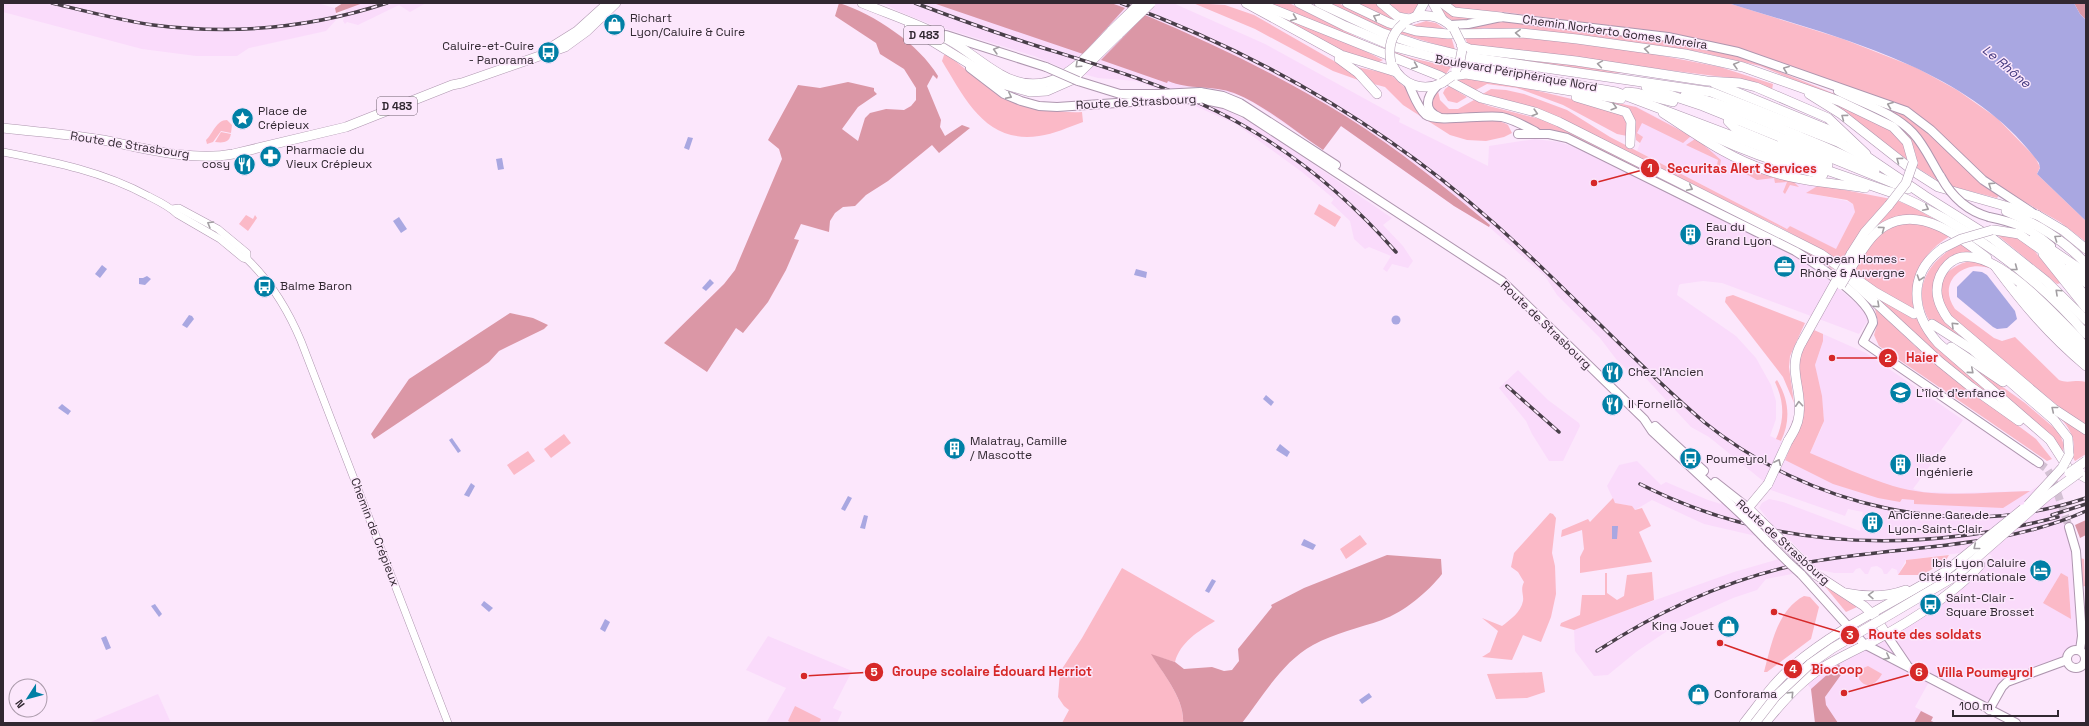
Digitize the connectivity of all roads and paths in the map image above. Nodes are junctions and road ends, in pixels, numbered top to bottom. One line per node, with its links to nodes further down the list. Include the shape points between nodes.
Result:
1 (608, 3): 25 (main road, Route de Strasbourg / D 483, via 568,37)
2 (616, 3): 25 (main road, Route de Strasbourg / D 483, via 574,41 557,50)
3 (862, 3): 15 (main road, Route de Strasbourg / D 483)
4 (1140, 3): 22 (main road, bridge)
5 (1151, 3): 22 (main road, bridge)
6 (1246, 3): 19 (main road)
7 (1258, 3): 58 (main road, one-way to 58, via 1440,76 1481,98 1535,112 1559,122)
8 (1299, 3): 35 (main road, Boulevard Périphérique Nord, via 1379,41 1422,55 1466,66)
9 (1319, 3): 28 (main road, Boulevard Périphérique Nord, via 1383,33 1438,50 1511,64)
10 (1348, 3): 30 (main road, one-way to 10, via 1718,60 1577,39 1521,33 1448,34 1405,29)
11 (1381, 3): 18 (main road, via 1398,17)
12 (1424, 3): 18 (main road)
13 (1433, 3): 17 (main road)
14 (1442, 3): 16 (main road, via 1454,12)
15 (891, 16): 20 (main road, Route de Strasbourg); 24 (main road, Route de Strasbourg / D 483)
16 (1501, 17): 21 (main road, Chemin Norberto Gomes Moreira); 32 (main road, Chemin Norberto Gomes Moreira, one-way to 16, via 1738,52 1687,40)
17 (1442, 19): 18 (main road, via 1429,16); 21 (main road)
18 (1409, 20): 26 (main road, bridge, via 1392,39 1391,63)
19 (1288, 26): 26 (main road, via 1348,58); 36 (main road, via 1353,69)
20 (923, 27): 22 (main road, one-way to 20, via 1066,75 1054,81 1032,84 1007,78 950,40); 37 (main road, Route de Strasbourg / D 483, one-way to 20, bridge, via 1046,67)
21 (1452, 27): 23 (main road, bridge)
22 (1116, 32): 24 (main road, via 1072,80 1038,92 1024,92 1009,87)
23 (1461, 46): 27 (main road, bridge); 29 (main road, one-way to 23)
24 (956, 56): 37 (main road, Route de Strasbourg / D 483, one-way to 37, via 996,89 1029,104 1057,106)
25 (529, 59): 40 (main road, Route de Strasbourg / D 483, via 402,104 346,127 222,156 210,157)
26 (1396, 72): 31 (main road)
27 (1454, 73): 33 (main road, bridge); 34 (main road)
28 (1628, 81): 29 (main road); 42 (main road, via 1705,103); 45 (main road, via 1702,106); 46 (main road, via 1708,100); 48 (main road, via 1708,85 1833,136)
29 (1707, 81): 48 (main road, via 1839,134); 48 (main road, via 1740,83 1756,87 1819,113 1848,135)
30 (1787, 81): 51 (main road, one-way to 30, via 1928,182 1841,114); 56 (main road, bridge, via 1839,101 1892,127 1907,142 1913,163 1906,183 1889,206 1867,228)
31 (1408, 83): 33 (main road, via 1422,87); 39 (main road, via 1425,114)
32 (1822, 83): 52 (main road, one-way to 32, via 1983,180 1913,115 1875,99); 57 (main road, bridge, via 1904,124 1921,144 1948,189 1960,202 1989,217 2014,222 2031,230)
33 (1440, 85): 39 (main road, via 1428,97 1428,104 1432,113)
34 (1536, 86): 38 (main road); 44 (main road, one-way to 44, via 1626,112 1631,122)
35 (1616, 92): 38 (main road, Boulevard Périphérique Nord); 49 (main road, via 1637,93 1662,99 1728,121 1790,146 1796,151)
36 (1377, 94)
37 (1127, 99): 77 (main road, Route de Strasbourg, bridge, via 1200,95 1229,98 1248,108 1357,180 1380,200 1508,286)
38 (1646, 102): 49 (main road, Boulevard Périphérique Nord); 49 (main road, via 1721,141 1770,160)
39 (1444, 119): 41 (main road, via 1485,116 1508,119)
40 (3, 128)
41 (1522, 134): 43 (main road); 43 (main road, via 1560,136)
42 (1798, 139): 45 (main road); 46 (main road, via 1824,150)
43 (1576, 142): 81 (main road, via 1813,262 1839,281 1870,312 1873,322 1863,342)
44 (1630, 144)
45 (1808, 148): 49 (main road)
46 (1832, 149): 49 (main road, via 1881,174)
47 (3, 152): 99 (street, Chemin de Crépieux, via 52,161 99,174 172,209 247,259 281,299 301,341)
48 (1871, 160): 50 (main road, Boulevard Périphérique Nord)
49 (1892, 188): 50 (main road, Boulevard Périphérique Nord); 71 (main road, Boulevard Périphérique Nord, one-way to 71, via 1984,244 2038,286)
50 (1925, 196): 69 (main road, Boulevard Périphérique Nord, one-way to 50, via 2030,267 1974,226)
51 (1978, 199): 52 (main road); 60 (main road, one-way to 51, via 2066,244 2039,225)
52 (2037, 215): 55 (main road)
53 (1993, 230): 54 (main road, via 2019,234); 57 (main road, via 2004,227 2016,228); 70 (main road, one-way to 70, bridge, via 1967,236 1943,248 1929,260 1919,280 1917,302)
54 (2035, 246): 57 (main road); 65 (main road); 66 (main road)
55 (2086, 248)
56 (1854, 256): 59 (main road, one-way to 59, via 1881,228 1890,223 1911,219 1926,221 1939,227); 84 (main road, one-way to 56, bridge, via 1768,484 1800,416 1794,365 1796,352)
57 (2060, 258): 61 (main road); 62 (main road); 63 (main road); 64 (main road)
58 (1828, 259): 68 (main road, via 1879,294); 79 (main road, one-way to 79, via 1940,362 2035,433)
59 (1993, 264): 67 (main road, via 2008,272); 74 (main road); 75 (main road, via 2066,344); 76 (main road, via 2027,309 2063,347); 78 (main road, one-way to 59, via 2061,414 1961,332 1940,307 1938,285 1941,274 1950,264 1960,258 1969,257 1984,259)
60 (2086, 264)
61 (2086, 273)
62 (2086, 283)
63 (2086, 289)
64 (2086, 297)
65 (2086, 303)
66 (2086, 308)
67 (2049, 310): 72 (main road); 73 (main road, via 2055,320)
68 (1914, 314)
69 (2086, 320)
70 (1928, 324): 79 (main road, one-way to 79, via 1938,343 2050,440); 83 (main road, bridge, via 1933,334 2035,403 2068,438 2069,455 2062,468)
71 (2086, 334)
72 (2086, 348)
73 (2086, 352)
74 (2086, 357)
75 (2086, 361)
76 (2086, 366)
77 (1644, 419): 84 (main road, Route de Strasbourg, via 1653,424); 84 (main road, Route de Strasbourg, via 1652,431 1735,509)
78 (2086, 430)
79 (2057, 454): 82 (main road, via 2068,468)
80 (2086, 461): 83 (main road, bridge)
81 (2039, 463)
82 (2085, 472): 90 (main road, via 2049,500 1947,594); 101 (main road, bridge, via 2041,501 1957,575 1810,664 1776,696)
83 (2028, 505): 86 (main road, one-way to 86, bridge, via 1961,559)
84 (1745, 512): 87 (main road, Route de Strasbourg, bridge, via 1761,520 1815,574); 89 (main road, Route de Strasbourg, bridge, via 1769,543 1801,574)
85 (2070, 527): 93 (main road, via 2076,551 2082,636)
86 (1924, 583): 87 (main road, one-way to 87, via 1891,594 1873,596); 88 (main road)
87 (1840, 591): 88 (main road, Route de Strasbourg)
88 (1872, 614): 89 (main road); 90 (main road, Route de Strasbourg)
89 (1849, 628): 91 (main road); 92 (main road, Route de Strasbourg)
90 (1886, 634): 92 (main road); 97 (main road)
91 (1828, 640): 94 (main road, via 1838,650); 100 (main road, via 1804,656 1783,676)
92 (1864, 644): 94 (main road); 97 (main road, Route de Strasbourg, one-way to 97)
93 (2080, 650): 95 (main road, via 2069,652); 96 (main road, via 2084,654)
94 (1838, 658): 102 (main road, one-way to 94, via 1800,685)
95 (2067, 660): 96 (main road, via 2070,666 2076,668); 98 (main road, via 2007,682)
96 (2085, 665)
97 (1910, 669): 98 (main road, Route de Strasbourg)
98 (1989, 710): 103 (main road, Route de Strasbourg)
99 (448, 723)
100 (1744, 723)
101 (1754, 723)
102 (1766, 723)
103 (2016, 723)

